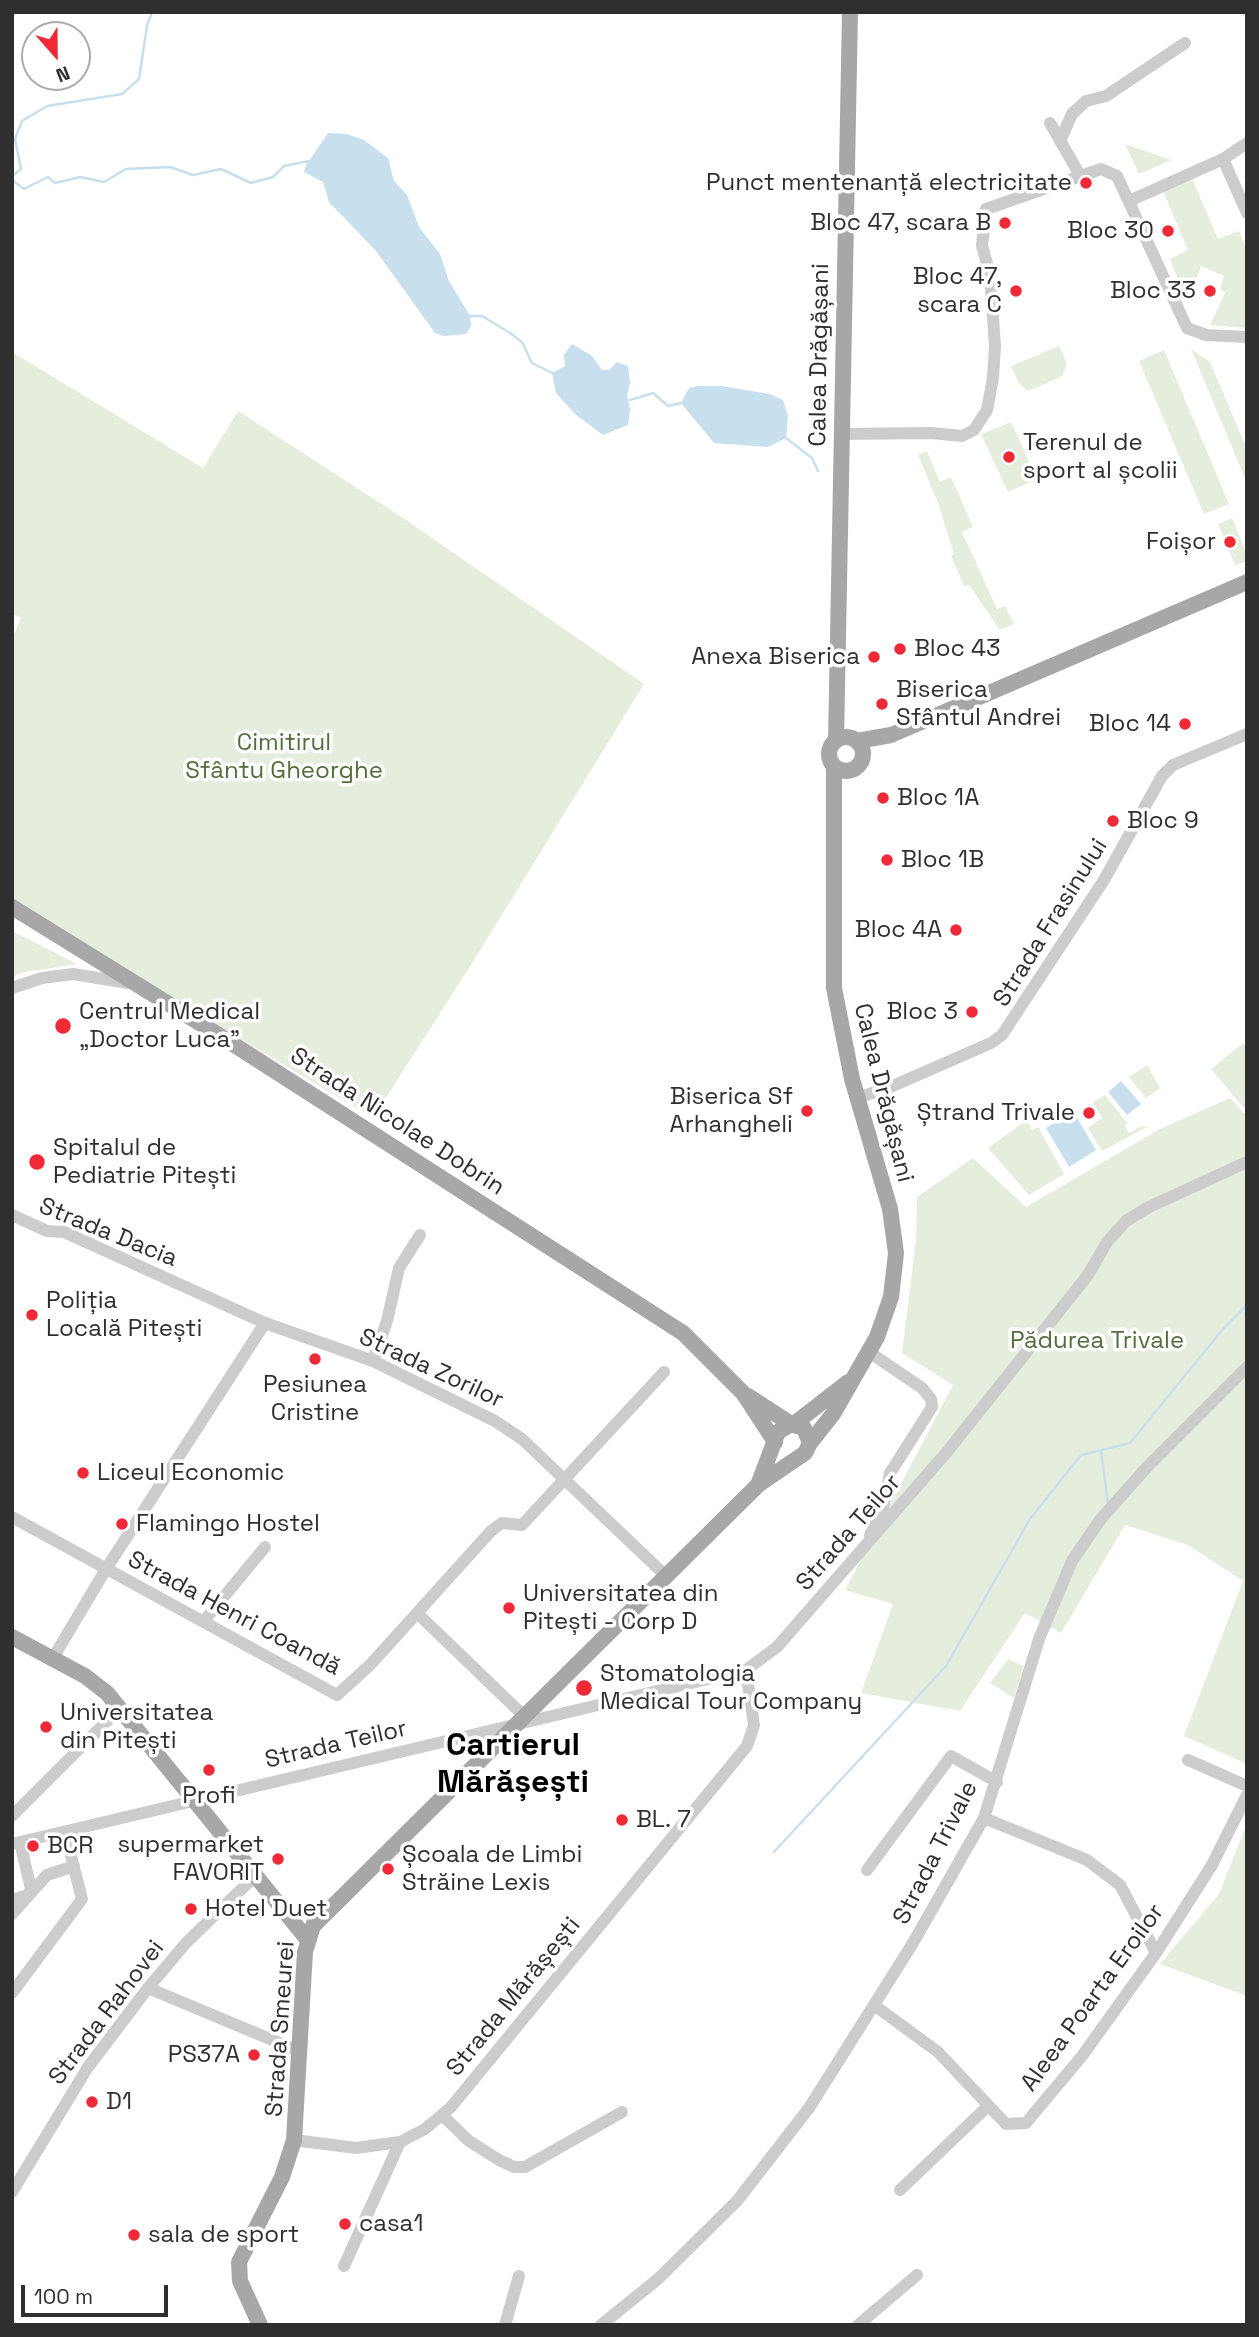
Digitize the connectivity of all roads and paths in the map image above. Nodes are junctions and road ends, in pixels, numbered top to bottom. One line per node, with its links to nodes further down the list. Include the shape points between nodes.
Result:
1 (850, 12): 11 (main road, Calea Drăgășani)
2 (1185, 43): 4 (street, via 1106,96 1086,101 1072,114)
3 (1050, 123): 4 (street)
4 (1060, 141): 7 (street)
5 (1247, 143): 6 (street)
6 (1223, 159): 8 (street); 9 (street)
7 (1080, 177): 8 (street, via 1110,170); 11 (street, via 986,209 982,246 990,274 995,346 987,410 974,430 962,436)
8 (1129, 201): 10 (street, via 1187,328 1206,335)
9 (1247, 213)
10 (1247, 337)
11 (841, 435): 14 (main road, Calea Drăgășani, via 836,699)
12 (1247, 582): 14 (main road, via 891,735)
13 (1247, 734): 19 (street, Strada Frasinului, via 1173,765 1162,776 1098,890 1002,1035 888,1088)
14 (851, 744): 15 (main road, via 859,765); 15 (main road, Calea Drăgășani, via 830,750)
15 (842, 768): 19 (main road, Calea Drăgășani, via 834,811 834,988)
16 (12, 907): 17 (main road, Strada Nicolae Dobrin)
17 (139, 986): 18 (street, via 73,974); 29 (main road, Strada Nicolae Dobrin, via 683,1333)
18 (12, 988)
19 (858, 1097): 24 (main road, Calea Drăgășani, via 890,1209 896,1253 891,1297)
20 (1247, 1163): 38 (street, Strada Teilor, via 1126,1221 1088,1275)
21 (12, 1215): 23 (street, Strada Dacia, via 47,1231 64,1232)
22 (420, 1235): 25 (street, via 399,1268)
23 (265, 1323): 25 (street, Strada Zorilor); 39 (street)
24 (869, 1352): 28 (main road, Calea Drăgășani); 38 (street, via 922,1388 932,1399 932,1407 890,1473 883,1509)
25 (373, 1361): 34 (street, Strada Zorilor, via 495,1421)
26 (1247, 1367): 49 (street, Strada Trivale, via 1147,1467 1100,1520 1072,1561 1039,1639)
27 (664, 1372): 34 (street)
28 (856, 1377): 30 (main road, Calea Drăgășani); 32 (main road, Calea Drăgășani)
29 (743, 1392): 30 (main road, Strada Nicolae Dobrin); 31 (main road, Strada Nicolae Dobrin)
30 (793, 1424): 31 (main road, via 781,1428); 32 (main road, via 807,1432)
31 (775, 1443): 33 (main road, via 784,1457); 35 (main road, Strada Smeurei)
32 (810, 1443): 33 (main road, via 805,1453)
33 (795, 1458): 35 (main road, Strada Smeurei)
34 (565, 1479): 40 (street, Strada Zorilor); 41 (street, Strada Henri Coandă, via 522,1525 502,1523 491,1531)
35 (758, 1485): 40 (main road, Strada Smeurei)
36 (12, 1517): 39 (street, Strada Henri Coandă)
37 (265, 1547): 42 (street)
38 (861, 1552): 45 (street, Strada Teilor, via 776,1647)
39 (106, 1569): 42 (street, Strada Henri Coandă); 44 (street)
40 (666, 1576): 47 (main road, Strada Smeurei)
41 (417, 1613): 42 (street, Strada Henri Coandă, via 337,1695); 47 (street)
42 (203, 1622)
43 (12, 1637): 44 (main road)
44 (53, 1658): 46 (main road, via 85,1675)
45 (746, 1670): 47 (street, Strada Teilor); 71 (street, Strada Mărășești, via 754,1725 747,1745)
46 (120, 1708): 52 (main road); 53 (street)
47 (519, 1721): 52 (street, Strada Teilor); 63 (main road, Strada Smeurei, via 320,1917)
48 (1188, 1760): 50 (street)
49 (997, 1782): 54 (street, Strada Trivale); 58 (street, via 951,1756)
50 (1247, 1786)
51 (1247, 1795): 64 (street, Aleea Poarta Eroilor, via 1212,1865)
52 (195, 1801): 55 (street, Strada Teilor); 59 (main road)
53 (12, 1816)
54 (984, 1818): 64 (street, via 1087,1860 1120,1885); 67 (street, Strada Trivale)
55 (65, 1832): 56 (street, Strada Teilor); 57 (street)
56 (16, 1843): 60 (street, via 31,1889)
57 (74, 1866): 60 (street, via 47,1875); 66 (street, via 82,1899)
58 (867, 1870)
59 (256, 1876): 63 (main road); 65 (street, Strada Rahovei, via 186,1943)
60 (28, 1895): 61 (street); 62 (street)
61 (12, 1900)
62 (12, 1914)
63 (307, 1939): 68 (main road, Strada Smeurei)
64 (1156, 1953): 69 (street, Aleea Poarta Eroilor, via 1082,2056 1026,2123 1006,2124)
65 (148, 1988): 68 (street); 75 (street, Strada Rahovei, via 88,2067)
66 (12, 1993)
67 (874, 2005): 69 (street, Aleea Poarta Eroilor, via 938,2052); 81 (street, Strada Trivale, via 809,2108 737,2201 658,2279)
68 (301, 2052): 72 (main road, Strada Smeurei)
69 (988, 2106): 74 (street)
70 (622, 2112): 71 (street, via 525,2167 499,2160 469,2141)
71 (442, 2115): 73 (street, Strada Mărășești)
72 (294, 2140): 73 (street, Strada Mărășești, via 356,2148); 79 (main road, Strada Smeurei, via 282,2177 239,2262 240,2281)
73 (400, 2141): 76 (street)
74 (900, 2190)
75 (12, 2192)
76 (344, 2266)
77 (916, 2275): 82 (street)
78 (519, 2276): 80 (street)
79 (260, 2325)
80 (505, 2325)
81 (601, 2325)
82 (858, 2325)

